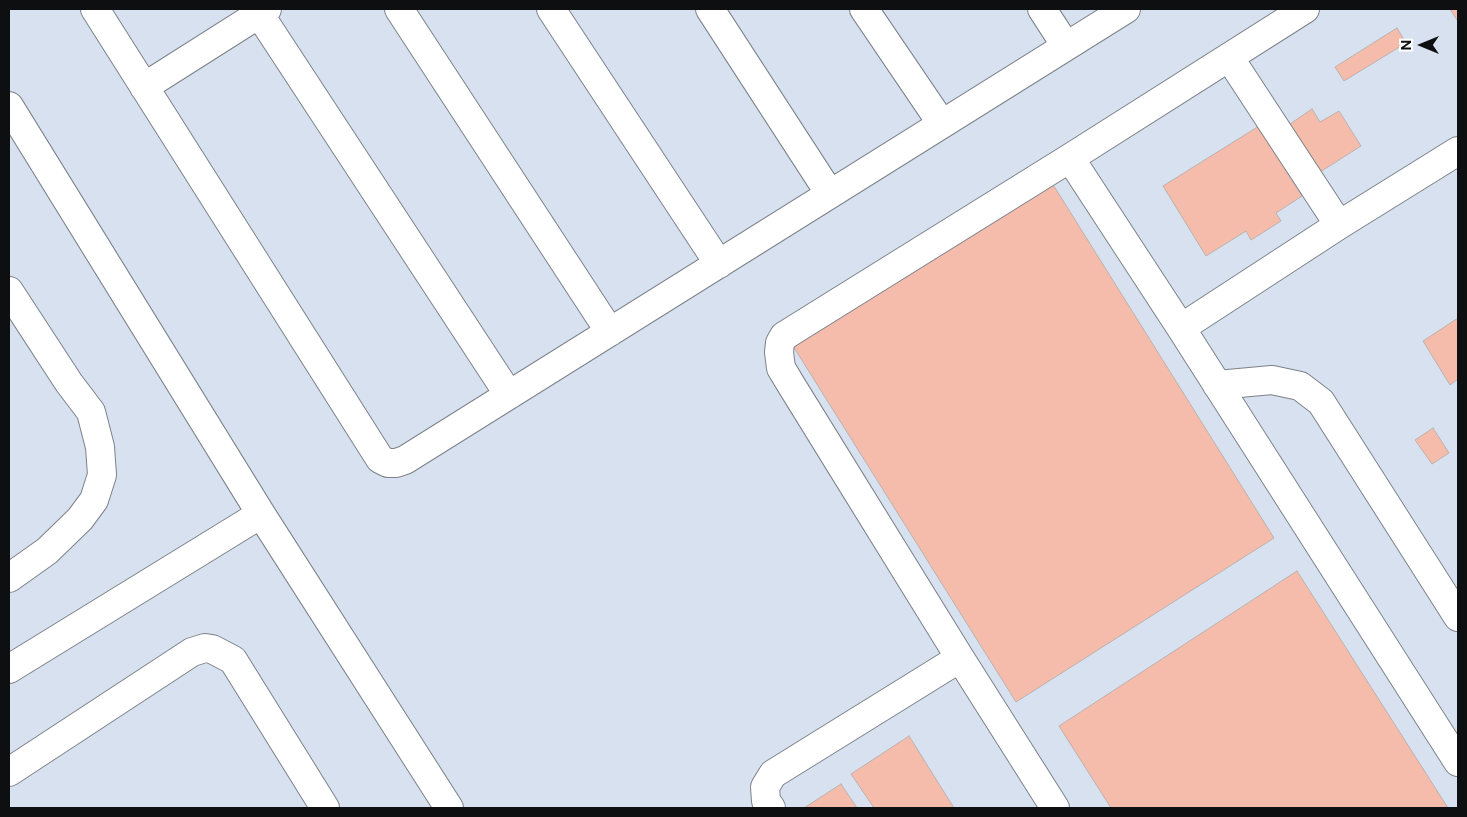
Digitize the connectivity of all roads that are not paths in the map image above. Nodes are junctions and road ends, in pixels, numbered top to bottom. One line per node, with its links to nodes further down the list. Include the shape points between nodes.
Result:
1 (95, 9): 12 (lane)
2 (399, 9): 22 (lane)
3 (551, 9): 19 (lane)
4 (710, 9): 17 (lane)
5 (864, 9): 14 (lane)
6 (1042, 9): 10 (lane)
7 (1126, 9): 10 (lane)
8 (1305, 9): 11 (lane)
9 (260, 10): 12 (lane); 24 (lane)
10 (1066, 46): 14 (lane)
11 (1229, 57): 16 (lane); 18 (lane)
12 (144, 86): 24 (lane, via 380,459 388,463 405,460)
13 (9, 106): 25 (lane)
14 (942, 124): 17 (lane)
15 (1458, 151): 18 (lane)
16 (1070, 158): 21 (lane); 28 (lane, via 784,336 780,343 781,368)
17 (830, 194): 19 (lane)
18 (1340, 225): 21 (lane)
19 (719, 264): 22 (lane)
20 (9, 291): 26 (lane, via 91,412 100,448 102,475 94,500 80,519 47,551)
21 (1181, 328): 23 (lane)
22 (610, 332): 24 (lane)
23 (1218, 385): 27 (lane, via 1272,380 1300,386 1321,402); 30 (lane)
24 (508, 395)
25 (261, 514): 29 (lane); 33 (lane)
26 (9, 578)
27 (1458, 617)
28 (960, 658): 34 (lane, via 773,774 765,787); 35 (lane)
29 (9, 669)
30 (1458, 762)
31 (9, 772): 32 (lane, via 192,652 205,648 233,660)
32 (325, 808)
33 (449, 808)
34 (770, 808)
35 (1055, 808)

